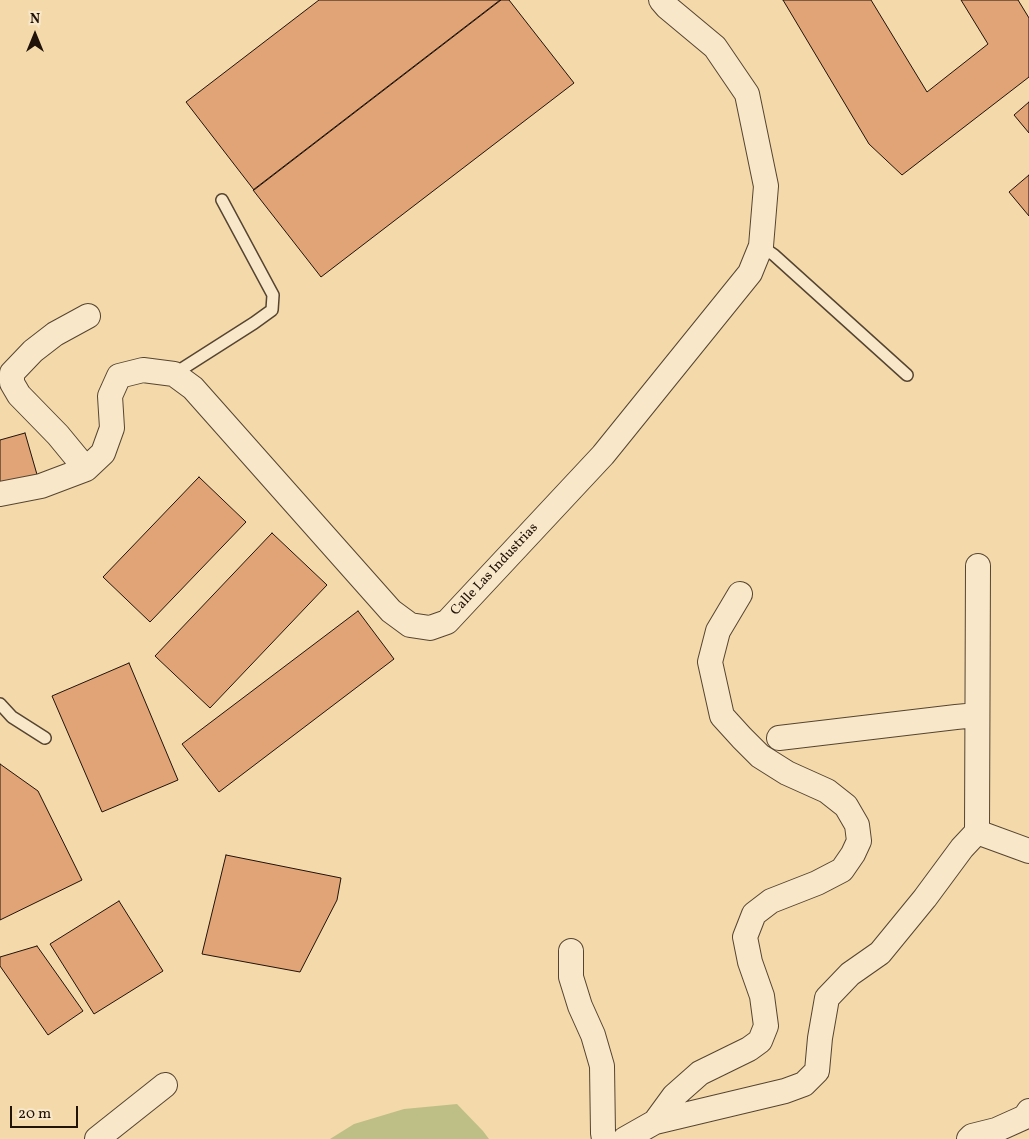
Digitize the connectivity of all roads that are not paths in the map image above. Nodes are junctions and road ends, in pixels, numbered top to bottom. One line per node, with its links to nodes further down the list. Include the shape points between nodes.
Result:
1 (660, 0): 3 (street, Calle Las Industrias, via 715,47 747,94 766,186)
2 (222, 200): 5 (lane, via 273,295 272,310)
3 (760, 246): 5 (street, Calle Las Industrias, via 750,273 603,455 446,622 430,628 410,625 391,611 193,388); 6 (lane)
4 (88, 316): 7 (street, via 54,334 12,373 12,383 19,395)
5 (174, 374): 7 (street, Calle Las Industrias, via 143,370 119,376 110,396 112,428 103,453)
6 (907, 375)
7 (86, 469): 8 (street, Calle Las Industrias, via 41,486)
8 (0, 494)
9 (978, 566): 12 (street)
10 (740, 594): 20 (street, via 718,631 710,662 722,716 760,756 787,773 827,791 846,806 857,825 858,841 842,870 771,901 754,914 745,938 762,996 766,1026 760,1041 749,1050 700,1073 674,1096)
11 (0, 704): 13 (lane, via 12,718)
12 (977, 715): 14 (street); 15 (street)
13 (45, 738)
14 (779, 738)
15 (977, 832): 16 (street); 20 (street, via 880,953 850,974 828,998 817,1071 804,1084)
16 (1029, 851)
17 (571, 951): 22 (street, via 571,977 602,1066)
18 (165, 1085): 21 (street)
19 (1029, 1111): 24 (street, via 1025,1117 1004,1127)
20 (655, 1122): 23 (street)
21 (97, 1139)
22 (604, 1139)
23 (625, 1139)
24 (970, 1139)

